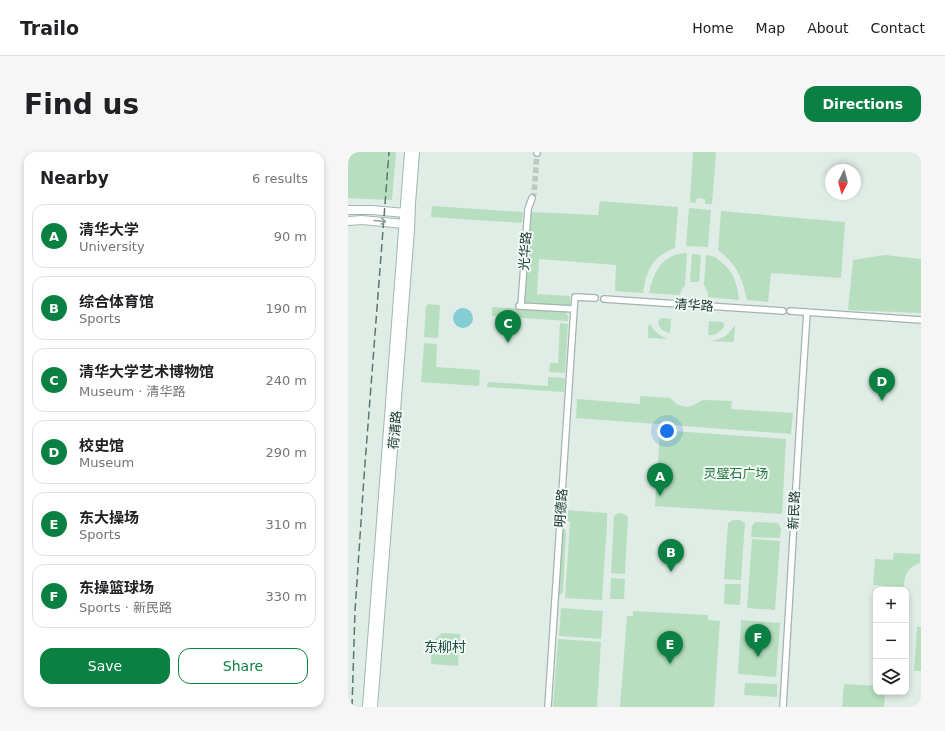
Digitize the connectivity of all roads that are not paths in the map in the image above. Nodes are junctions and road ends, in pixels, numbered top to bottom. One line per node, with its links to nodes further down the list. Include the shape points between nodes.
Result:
1 (403, 152): 6 (main road, via 400,206)
2 (409, 152): 7 (main road, 荷清路)
3 (415, 152): 7 (main road, 荷清路)
4 (532, 198): 11 (street, 光华路, via 528,209 520,306)
5 (348, 210): 6 (main road)
6 (393, 212): 7 (main road)
7 (406, 218): 8 (main road, one-way to 7); 16 (main road, 荷清路); 17 (main road, 荷清路)
8 (348, 222)
9 (595, 298): 11 (street, via 575,297)
10 (604, 299): 12 (street, 清华路)
11 (574, 309): 18 (street, 明德路)
12 (783, 311)
13 (790, 311): 14 (street)
14 (807, 312): 15 (street); 19 (street, 新民路)
15 (921, 320)
16 (367, 707)
17 (373, 707)
18 (548, 707)
19 (783, 707)

